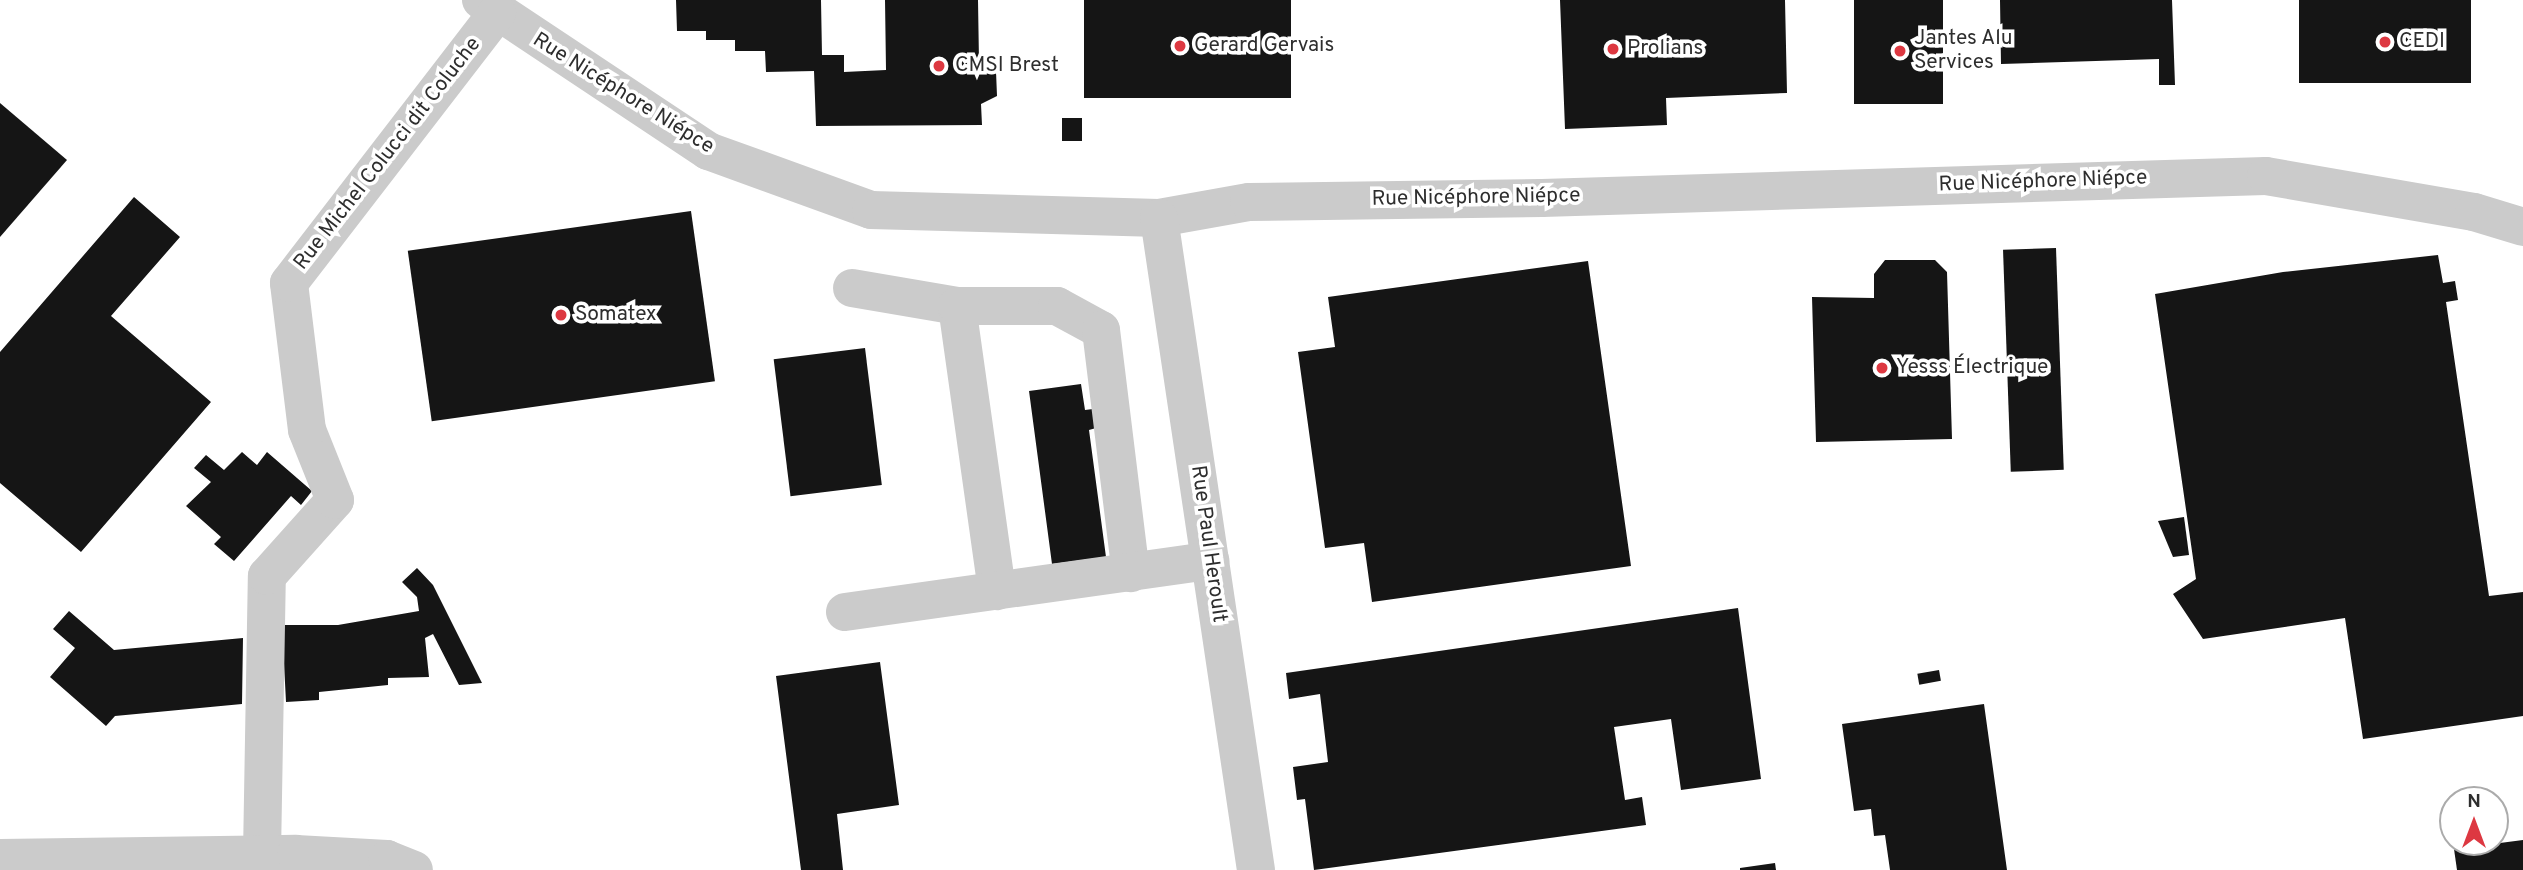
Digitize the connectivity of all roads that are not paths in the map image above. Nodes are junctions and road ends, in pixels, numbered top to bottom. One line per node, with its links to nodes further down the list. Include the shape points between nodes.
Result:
1 (489, 6): 2 (street, Rue Nicéphore Niépce, via 708,151 871,210); 10 (street, Rue Michel Colucci dit Coluche, via 289,283 307,429 335,500 267,576)
2 (1159, 218): 3 (street, Rue Nicéphore Niépce, via 1249,202 1556,198 2266,176 2474,212); 6 (street, Rue Paul Heroult)
3 (2523, 227)
4 (852, 288): 5 (street)
5 (957, 306): 7 (street, via 1057,306 1101,330); 8 (street)
6 (1210, 561): 7 (street); 14 (street, Rue Paul Heroult)
7 (1131, 573): 8 (street)
8 (997, 591): 9 (street)
9 (845, 612)
10 (262, 854): 12 (street); 13 (street, via 387,859)
11 (0, 858): 12 (street)
12 (215, 862)
13 (414, 870)
14 (1256, 870)

